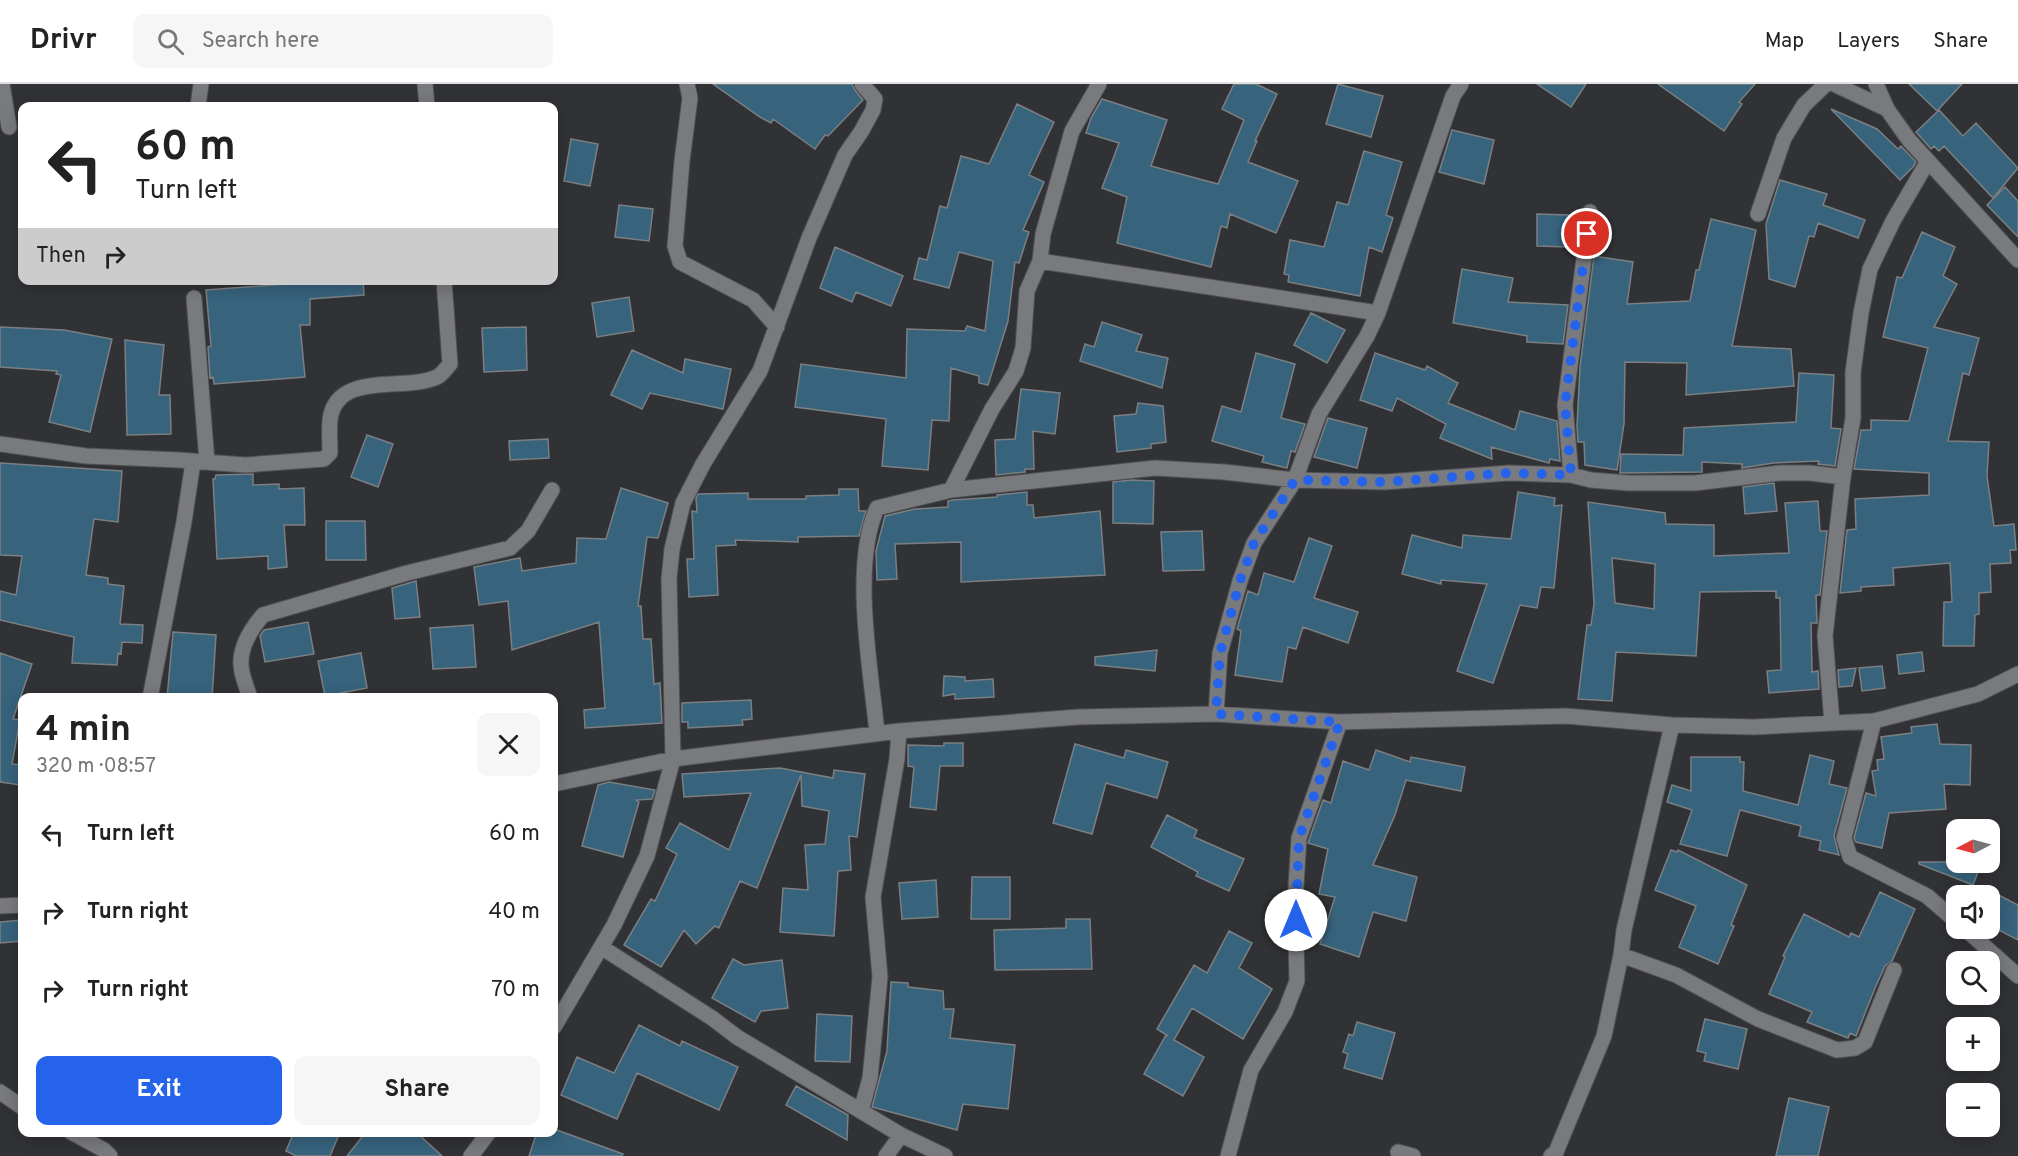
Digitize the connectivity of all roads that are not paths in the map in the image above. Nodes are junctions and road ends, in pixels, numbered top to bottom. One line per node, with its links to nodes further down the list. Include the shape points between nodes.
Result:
1 (2, 84): 14 (street)
2 (201, 84): 11 (street)
3 (425, 84): 12 (street)
4 (687, 84): 23 (street, via 690,98 675,246 680,262 753,300)
5 (862, 84): 23 (street, via 875,99 873,110 845,155)
6 (1099, 84): 19 (street, via 1072,130 1043,234)
7 (1461, 84): 22 (street, via 1453,96)
8 (1826, 84): 17 (street, via 1804,105 1784,138)
9 (1834, 84): 13 (street)
10 (1876, 84): 13 (street)
11 (199, 102)
12 (427, 102)
13 (1887, 109): 15 (street)
14 (10, 127)
15 (1928, 161): 18 (street); 27 (street, via 1870,269 1854,360 1853,418)
16 (1590, 212): 26 (street, via 1565,405)
17 (1758, 214)
18 (2018, 260)
19 (1040, 261): 22 (street); 30 (street, via 1027,291 1023,348 1016,371)
20 (444, 285): 25 (street, via 450,364 439,377 350,390 338,400 330,418 330,453 324,459 245,465)
21 (194, 298): 25 (street)
22 (1378, 313): 28 (street, via 1319,414)
23 (777, 327): 41 (street, via 760,371 684,503 672,549 669,650)
24 (0, 444): 25 (street, via 86,456)
25 (200, 462): 32 (street, via 184,522)
26 (1571, 475): 27 (street, via 1650,483 1695,483 1810,472); 28 (street, via 1509,473 1385,482)
27 (1843, 477): 37 (street, via 1825,636)
28 (1295, 480): 30 (street, via 1155,468); 34 (street, via 1254,543 1240,581 1220,653)
29 (552, 490): 33 (street, via 528,531 510,548 263,615 251,628 243,651 241,664)
30 (951, 490): 40 (street, via 877,508 870,524 863,596)
31 (2018, 674): 35 (street, via 1978,694)
32 (151, 693)
33 (249, 693)
34 (1216, 714): 36 (street); 39 (street, via 1078,717)
35 (1874, 721): 37 (street); 45 (street, via 1844,838 1850,857 1928,896)
36 (1340, 722): 38 (street, via 1566,716); 63 (street, via 1299,838 1295,902 1297,981 1285,1012 1251,1070)
37 (1832, 723): 38 (street, via 1754,727)
38 (1672, 724): 48 (street, via 1623,930)
39 (899, 730): 40 (street); 54 (street, via 873,897 880,977 870,1078)
40 (877, 733): 41 (street)
41 (673, 759): 42 (street); 47 (street, via 647,856)
42 (558, 783)
43 (18, 905): 44 (street)
44 (0, 906)
45 (1946, 912)
46 (1976, 939): 50 (street)
47 (601, 947): 51 (street); 54 (street, via 712,1018 736,1038)
48 (1621, 955): 49 (street, via 1676,975 1758,1019 1838,1050 1865,1042); 65 (street, via 1604,1036)
49 (1894, 970)
50 (2018, 976)
51 (558, 1020)
52 (0, 1092): 53 (street)
53 (18, 1104)
54 (861, 1111): 55 (street)
55 (901, 1135): 61 (street); 62 (street)
56 (80, 1137): 59 (street)
57 (485, 1137): 60 (street)
58 (1398, 1152): 64 (street)
59 (110, 1156)
60 (471, 1156)
61 (886, 1156)
62 (945, 1156)
63 (1228, 1156)
64 (1413, 1156)
65 (1551, 1156)

